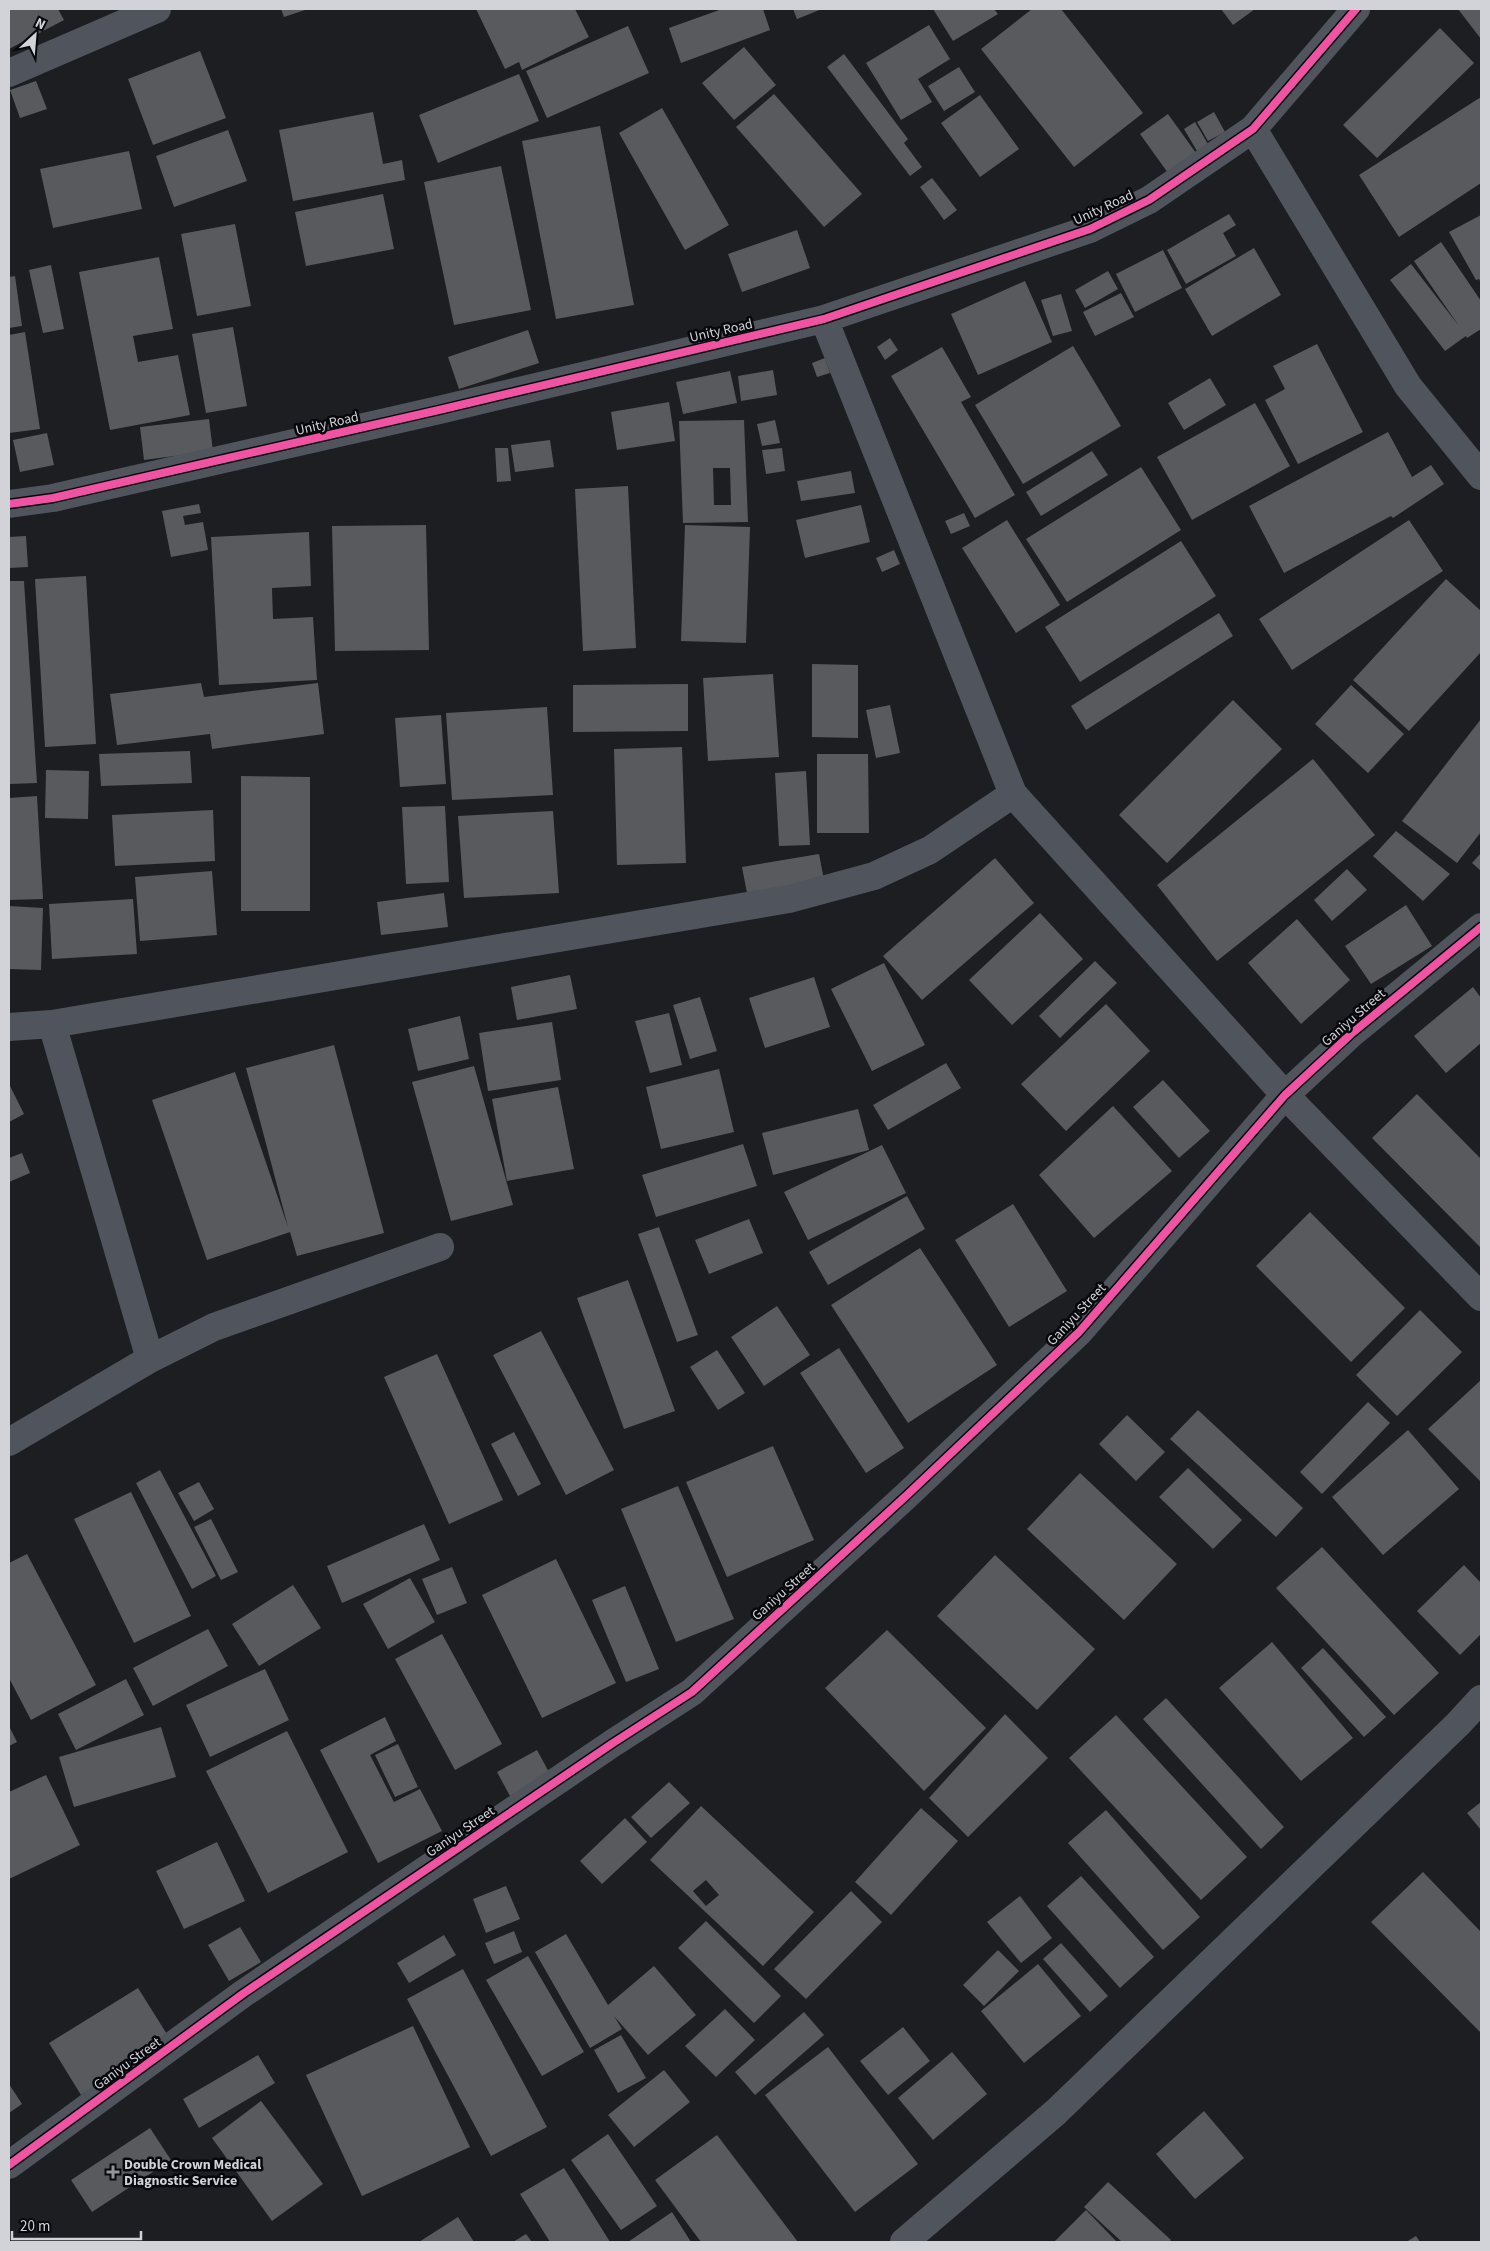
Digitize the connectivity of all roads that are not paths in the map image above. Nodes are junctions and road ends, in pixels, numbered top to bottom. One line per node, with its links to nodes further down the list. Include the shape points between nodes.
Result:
1 (157, 9): 3 (street)
2 (1356, 9): 4 (street, Unity Road)
3 (9, 73)
4 (1253, 129): 5 (street, Unity Road, via 1149,200 1090,229); 6 (street, via 1408,386)
5 (824, 319): 7 (street, Unity Road, via 53,498); 8 (street)
6 (1481, 476)
7 (9, 504)
8 (1013, 794): 10 (street, via 930,850 874,876 788,900); 12 (street)
9 (1481, 927): 12 (street, Ganiyu Street, via 1350,1034)
10 (52, 1024): 11 (street); 15 (street)
11 (9, 1027)
12 (1285, 1095): 14 (street); 18 (street, Ganiyu Street, via 1079,1332 692,1692 613,1742 244,1993)
13 (440, 1246): 15 (street, via 214,1327)
14 (1481, 1297)
15 (150, 1359): 16 (street)
16 (9, 1442)
17 (1481, 1699): 19 (street, via 1056,2112)
18 (9, 2165)
19 (904, 2242)

